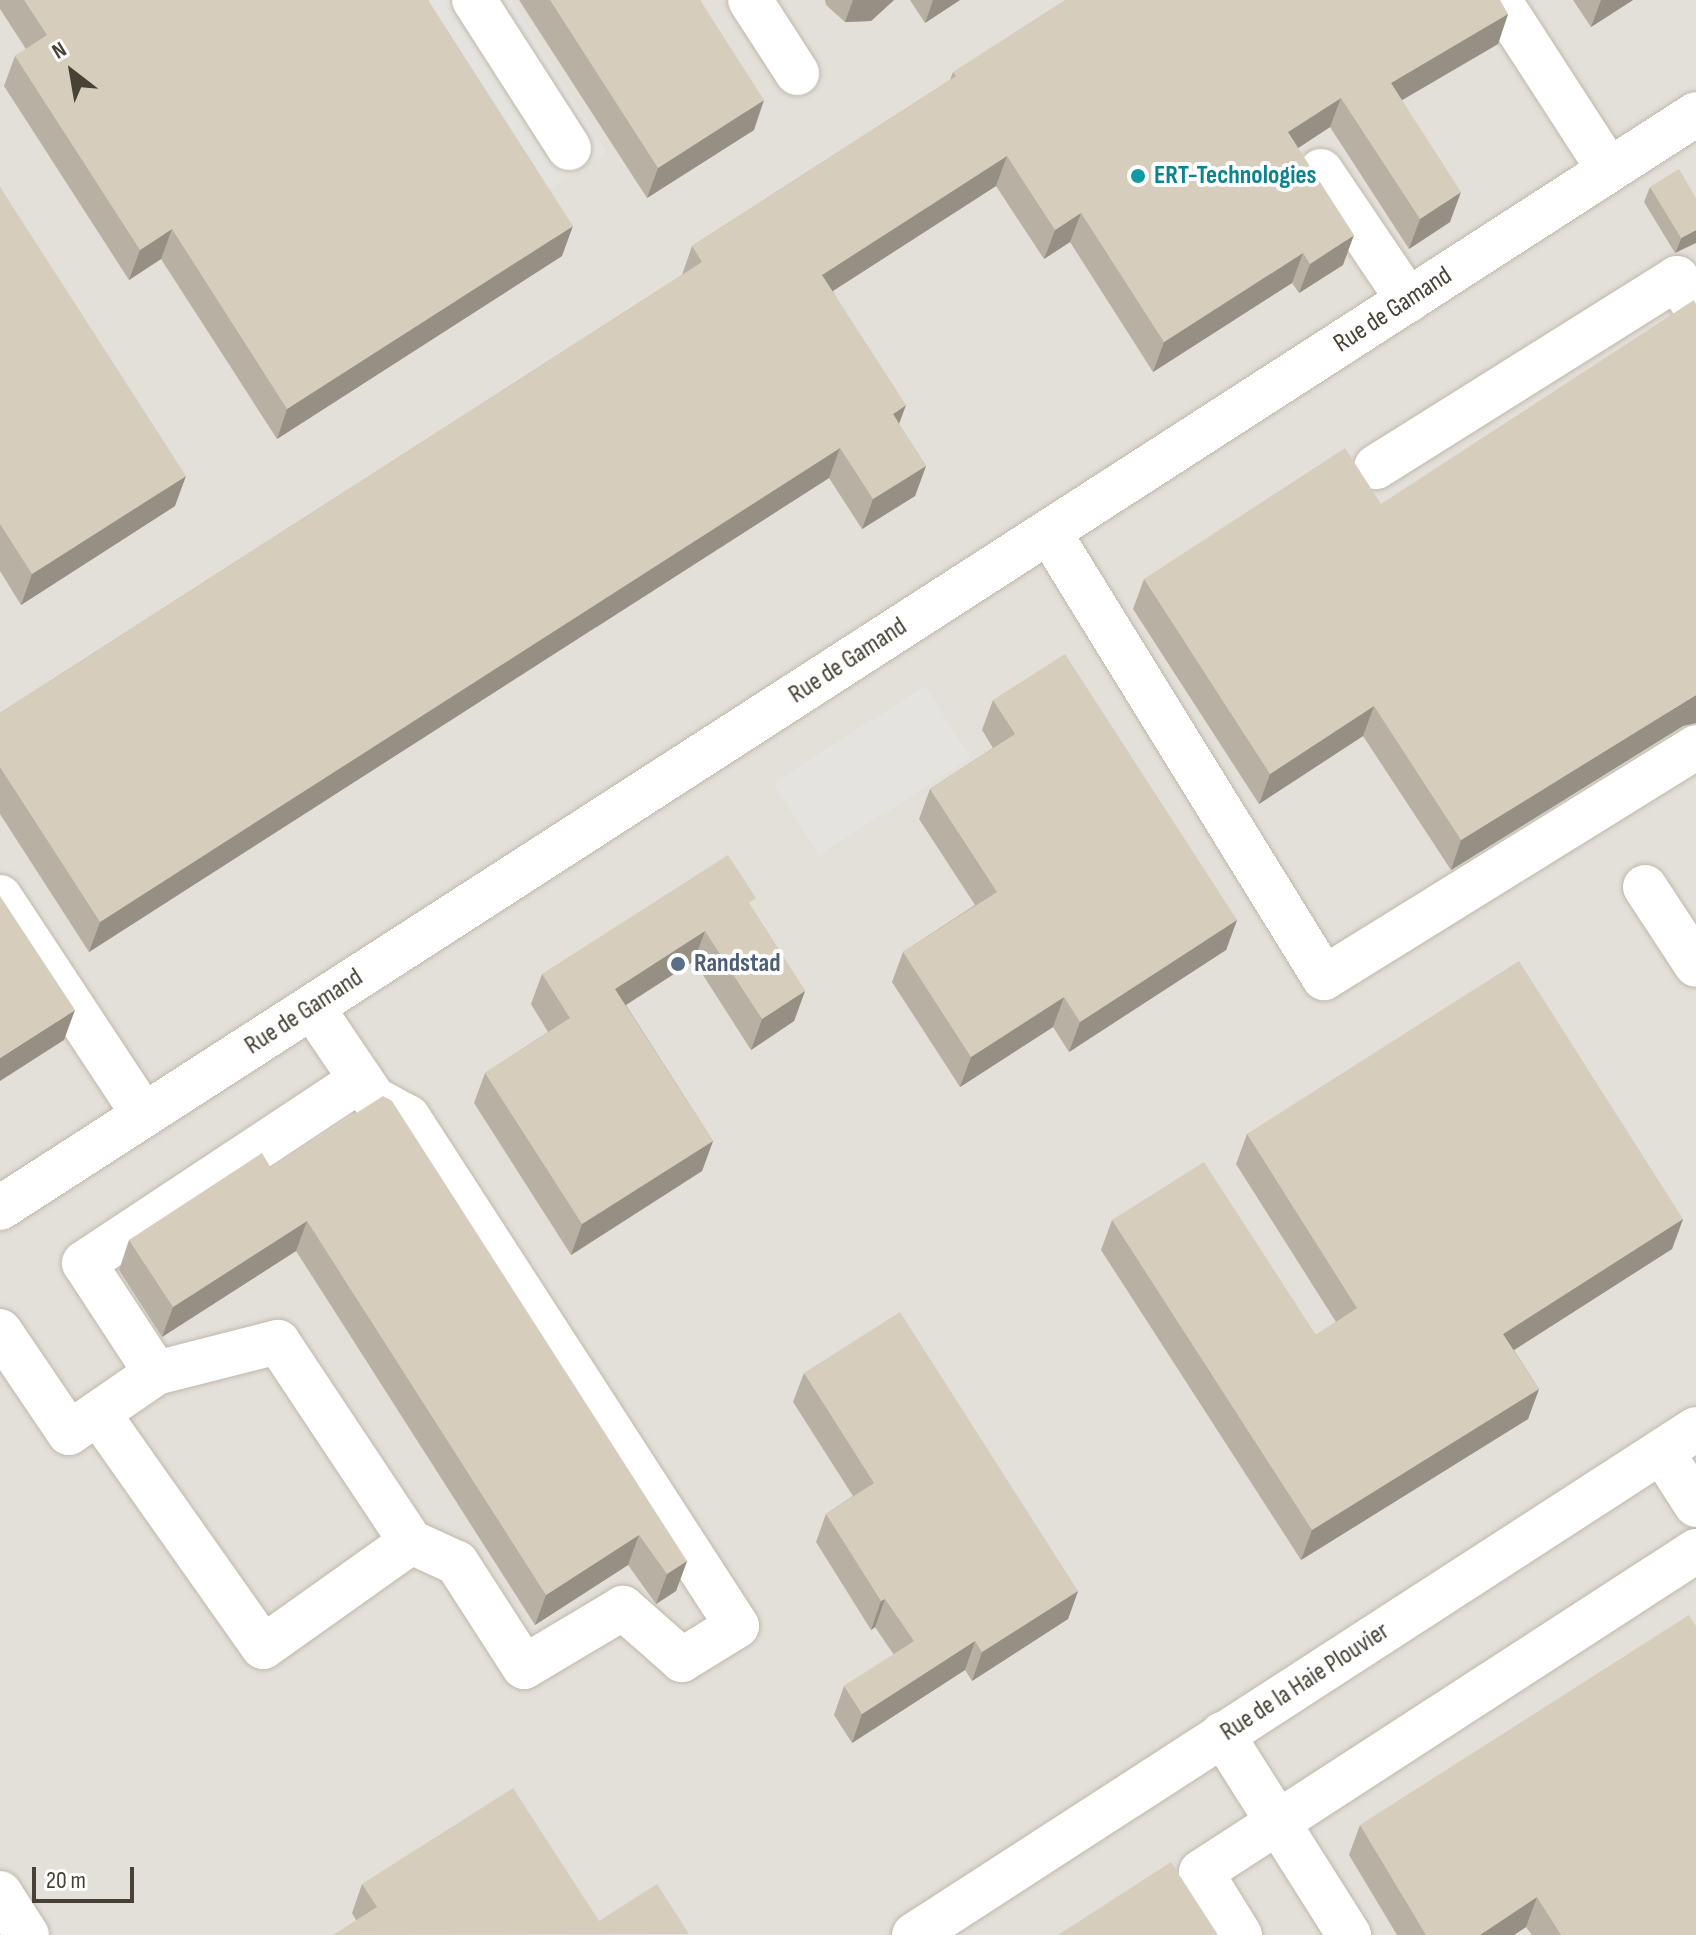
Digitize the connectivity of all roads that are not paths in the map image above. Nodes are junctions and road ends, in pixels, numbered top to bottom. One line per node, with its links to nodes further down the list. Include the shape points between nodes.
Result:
1 (474, 0): 6 (street)
2 (750, 0): 4 (street)
3 (1499, 0): 7 (street)
4 (797, 73)
5 (1696, 114): 7 (street, Rue de Gamand)
6 (569, 148)
7 (1609, 170): 9 (street, Rue de Gamand)
8 (1321, 171): 9 (street)
9 (1408, 300): 12 (street, Rue de Gamand)
10 (1696, 309): 11 (street, via 1677,278)
11 (1376, 467)
12 (1049, 532): 13 (street, via 1324,978); 17 (street, Rue de Gamand)
13 (1696, 747)
14 (1645, 887): 16 (street)
15 (0, 897): 19 (street)
16 (1696, 965)
17 (312, 1007): 18 (street); 19 (street, Rue de Gamand)
18 (361, 1080): 22 (street, via 84,1263); 26 (street, via 374,1099 408,1117 737,1626 682,1660 623,1608 524,1667 457,1563)
19 (144, 1115): 20 (street, Rue de Gamand)
20 (0, 1208)
21 (0, 1331): 23 (street, via 69,1433)
22 (156, 1373): 23 (street); 26 (street, via 278,1342)
23 (98, 1413): 26 (street, via 263,1647)
24 (1679, 1440): 25 (street); 28 (street, Rue de la Haie Plouvier)
25 (1696, 1505)
26 (411, 1542)
27 (1696, 1551): 29 (street)
28 (1222, 1734): 29 (street); 32 (street, Rue de la Haie Plouvier)
29 (1278, 1822): 33 (street, via 1201,1872); 34 (street)
30 (0, 1893): 31 (street)
31 (27, 1935)
32 (914, 1935)
33 (1240, 1935)
34 (1349, 1935)

